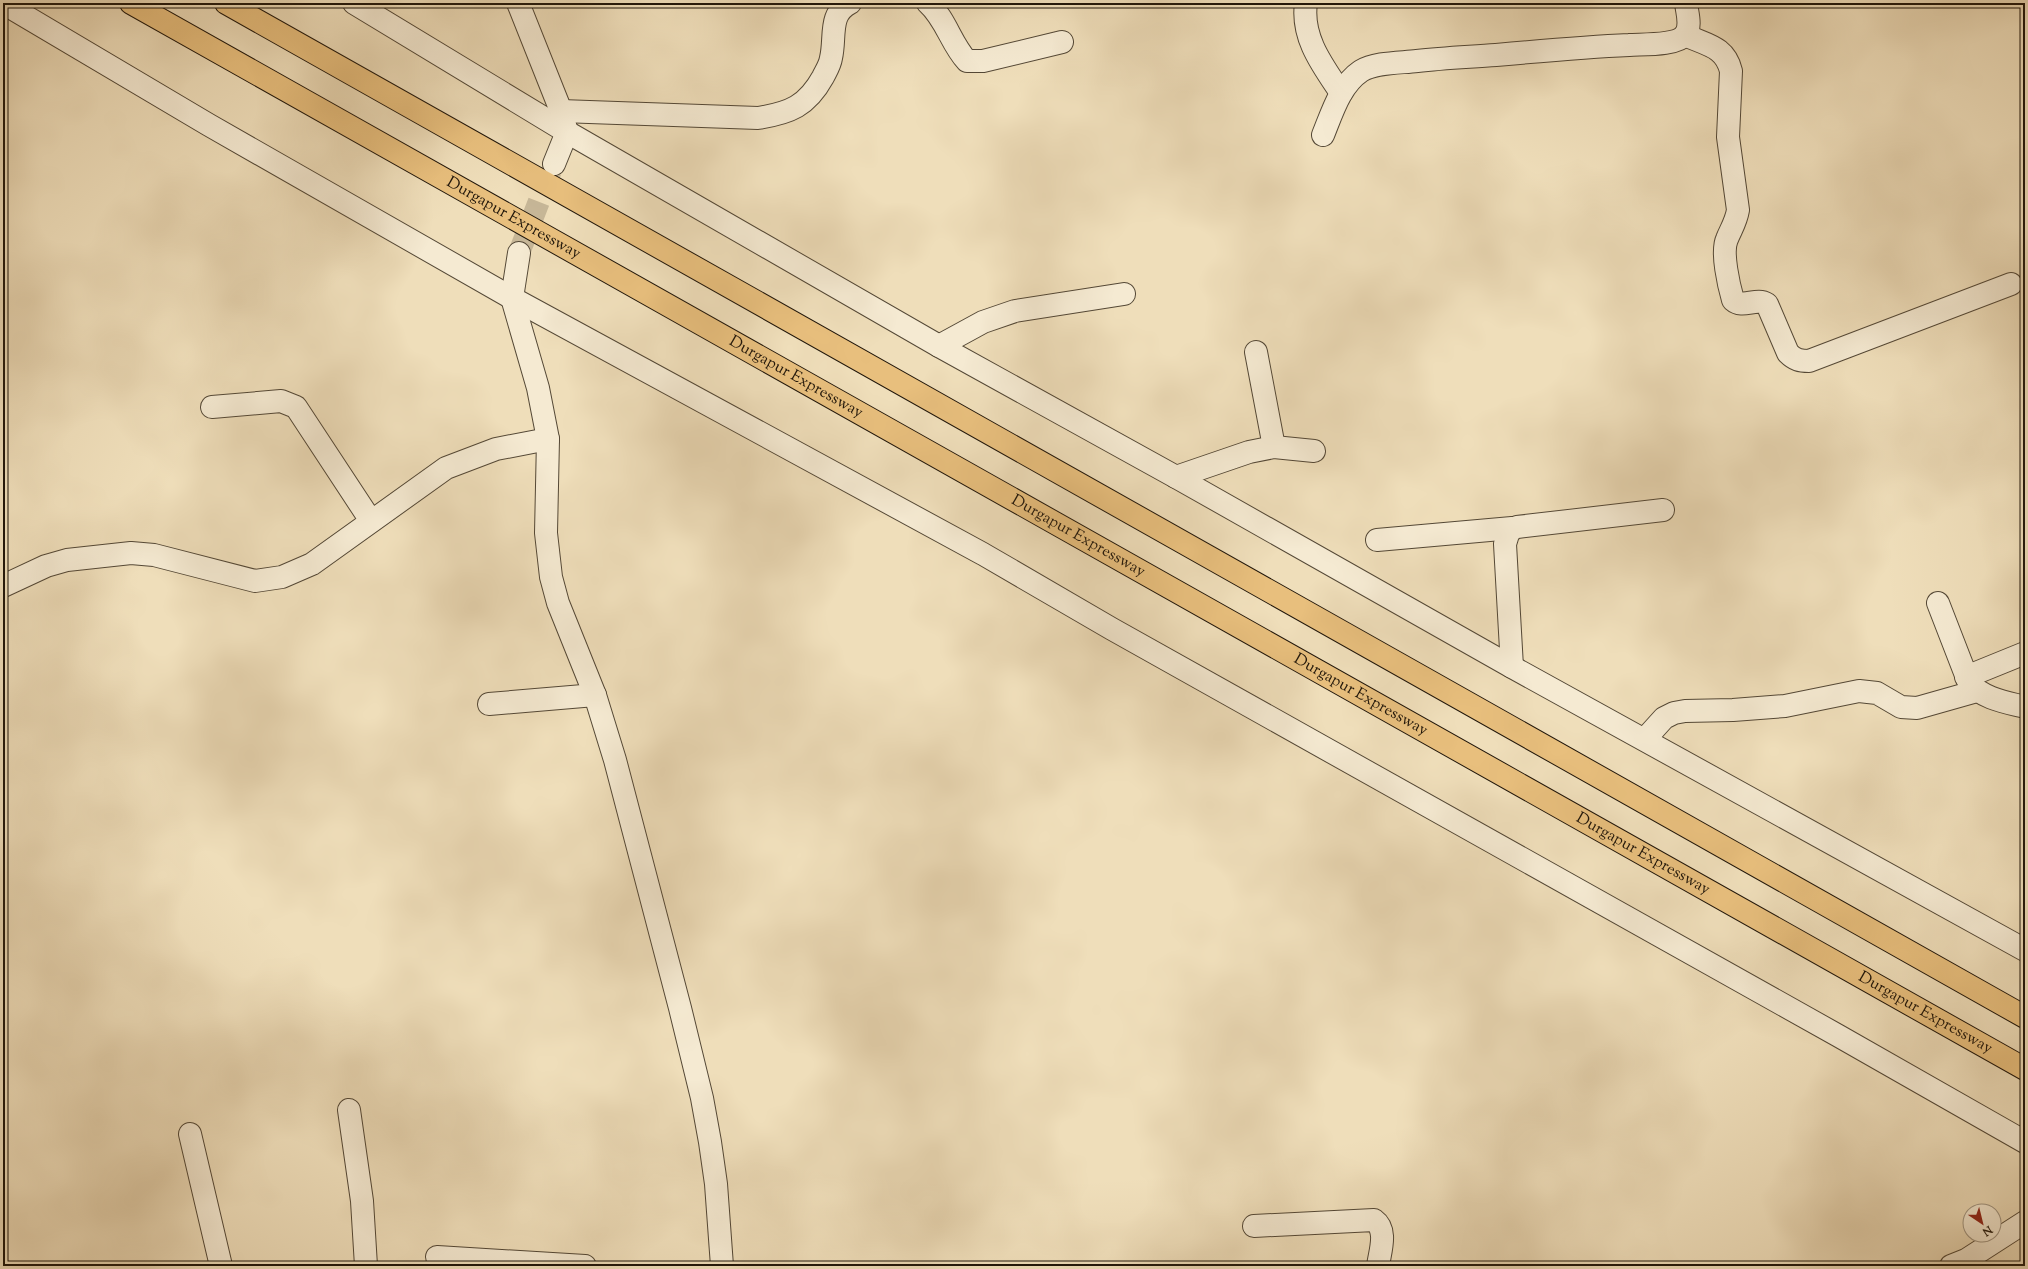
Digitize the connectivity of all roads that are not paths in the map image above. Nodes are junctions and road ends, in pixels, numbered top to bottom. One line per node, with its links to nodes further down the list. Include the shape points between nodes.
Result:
1 (3, 3): 20 (street, via 209,126)
2 (131, 3): 43 (highway, Durgapur Expressway)
3 (226, 3): 42 (highway)
4 (354, 3): 14 (street)
5 (518, 3): 13 (street)
6 (850, 3): 13 (street, via 835,17 832,57 817,88 800,105 787,111 758,118)
7 (928, 3): 11 (street, via 940,17 967,61 983,61)
8 (1306, 3): 12 (street, via 1306,28 1316,54)
9 (1686, 3): 10 (street, via 1689,21)
10 (1684, 36): 12 (street, via 1679,40 1664,43 1379,65 1362,70 1350,80); 18 (street, via 1723,53 1729,60 1731,71 1728,137 1738,210 1737,220 1726,240 1725,250 1733,300 1741,304 1757,301 1767,304 1788,353 1794,359 1809,361)
11 (1062, 42)
12 (1341, 93): 15 (street)
13 (561, 111): 14 (street)
14 (567, 132): 16 (street); 21 (street)
15 (1323, 135)
16 (554, 164)
17 (518, 253): 20 (street)
18 (2011, 284)
19 (1124, 294): 21 (street, via 1015,311 983,322)
20 (512, 298): 24 (street, via 538,388); 46 (street, via 983,554)
21 (939, 346): 27 (street)
22 (1256, 352): 25 (street)
23 (212, 407): 29 (street, via 281,401 296,407)
24 (548, 440): 29 (street, via 496,449 462,460 446,468); 37 (street, via 546,533 551,577 558,603)
25 (1274, 447): 26 (street); 27 (street, via 1249,452)
26 (1314, 451)
27 (1176, 477): 35 (street)
28 (1663, 510): 30 (street)
29 (371, 521): 32 (street, via 312,564 296,572 267,580 255,580 154,555 131,553 67,560 46,566)
30 (1512, 528): 31 (street); 35 (street, via 1505,544)
31 (1378, 540)
32 (3, 586)
33 (1938, 603): 36 (street)
34 (2025, 653): 36 (street)
35 (1512, 667): 40 (street)
36 (1971, 684): 39 (street, via 1986,696); 40 (street, via 1917,708 1901,707 1877,693 1859,691 1785,706 1685,711 1664,718)
37 (595, 695): 38 (street); 53 (street, via 615,760 702,1098 716,1184)
38 (489, 704)
39 (2025, 707)
40 (1645, 740): 41 (street)
41 (2025, 950)
42 (2025, 1017)
43 (2025, 1069)
44 (348, 1110): 51 (street, via 362,1201)
45 (190, 1134): 50 (street)
46 (2025, 1142)
47 (2025, 1222): 55 (street, via 1966,1260)
48 (1254, 1226): 54 (street, via 1370,1218 1381,1227 1383,1234)
49 (437, 1257): 52 (street)
50 (221, 1266)
51 (366, 1266)
52 (585, 1266)
53 (722, 1266)
54 (1378, 1266)
55 (1951, 1266)

